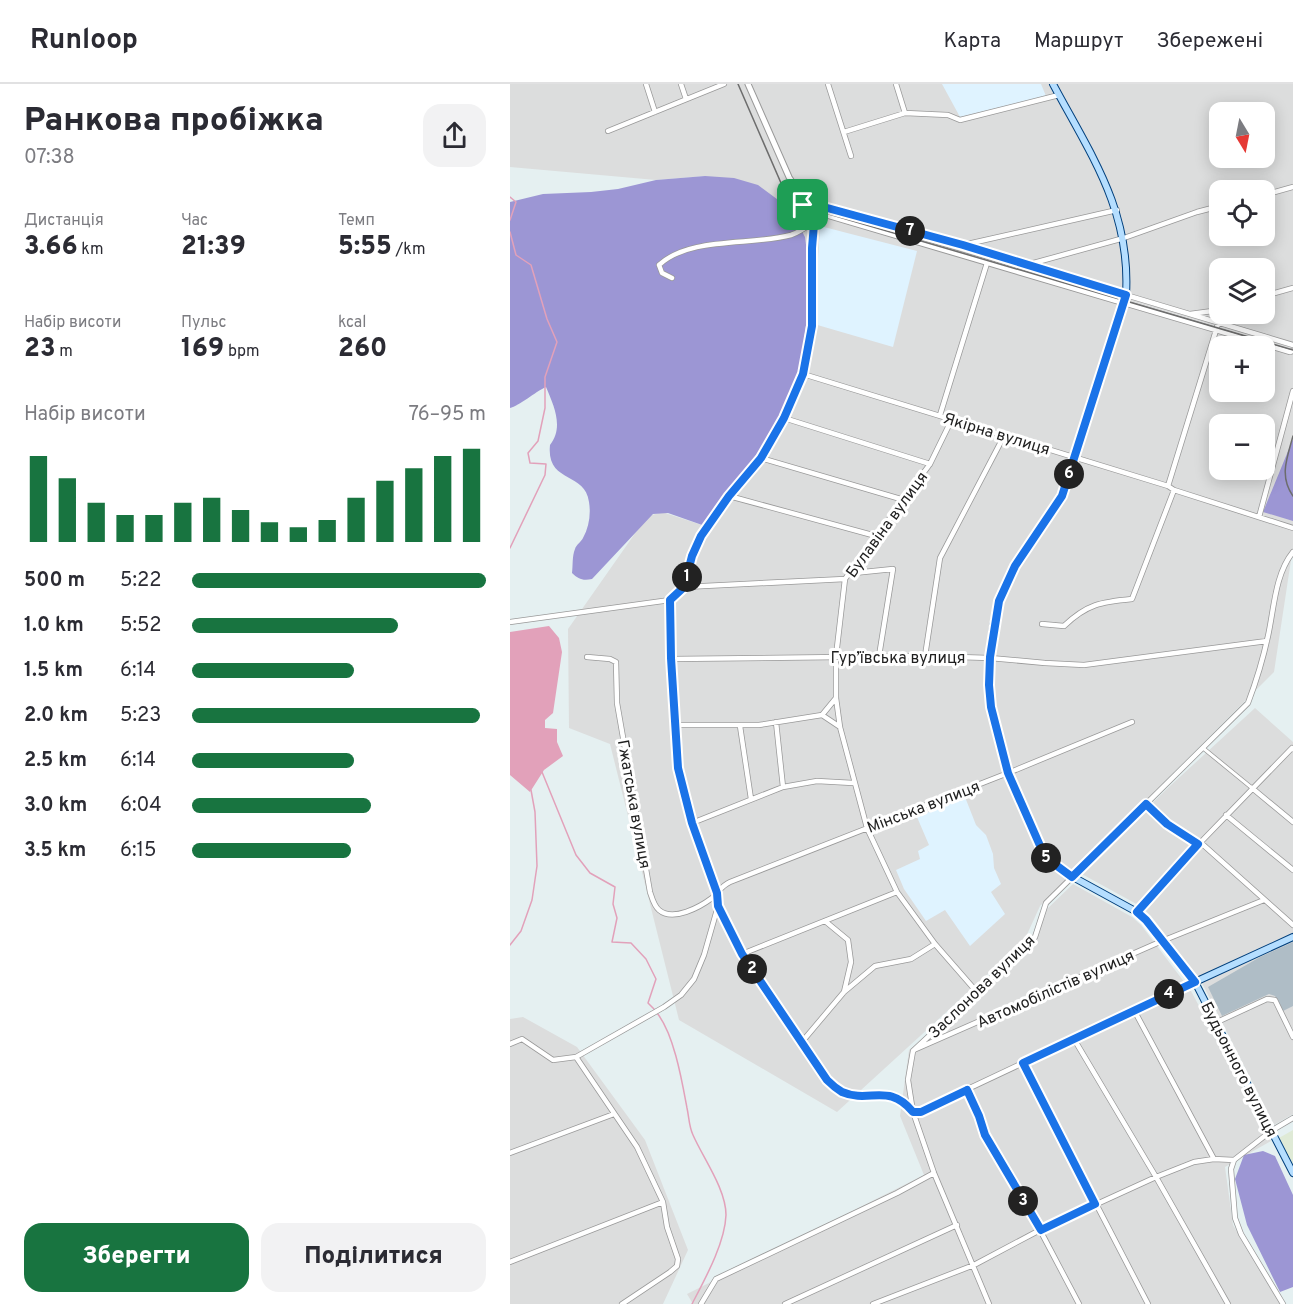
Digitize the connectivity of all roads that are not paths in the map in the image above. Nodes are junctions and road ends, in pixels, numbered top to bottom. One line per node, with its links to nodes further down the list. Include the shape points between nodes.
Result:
1 (646, 84): 10 (street)
2 (681, 84): 9 (street)
3 (724, 84): 9 (street)
4 (748, 84): 17 (street)
5 (828, 84): 13 (street)
6 (896, 84): 11 (street)
7 (1053, 84): 8 (main road, Будьонного вулиця)
8 (1059, 95): 11 (street, via 960,120 948,115); 19 (main road, Будьонного вулиця)
9 (686, 99): 10 (street)
10 (655, 112): 12 (street)
11 (905, 113): 13 (street)
12 (608, 131)
13 (844, 132): 14 (street)
14 (851, 156)
15 (1293, 187): 16 (street)
16 (1275, 192)
17 (799, 193): 20 (street, via 803,208); 23 (street, via 809,203)
18 (1209, 209): 22 (street)
19 (1117, 210): 22 (main road, Будьонного вулиця); 23 (street)
20 (815, 212): 21 (street); 24 (street)
21 (815, 221): 26 (street, via 793,234 692,249 666,259 659,265 662,273); 39 (street, via 812,326)
22 (1124, 238): 25 (street); 29 (main road, Будьонного вулиця)
23 (963, 245): 25 (street)
24 (987, 263): 30 (street); 41 (street)
25 (1029, 264): 29 (street)
26 (672, 278)
27 (1293, 288): 28 (street)
28 (1275, 293)
29 (1126, 295): 30 (main road, Будьонного вулиця); 32 (street)
30 (1124, 303): 36 (street); 45 (main road, Будьонного вулиця)
31 (1209, 313): 32 (street)
32 (1187, 314): 33 (street)
33 (1209, 321)
34 (1217, 324): 36 (street)
35 (1220, 324): 37 (street)
36 (1215, 330): 38 (street); 48 (street)
37 (1293, 345)
38 (1293, 351)
39 (803, 374): 41 (street, Якірна вулиця); 42 (street)
40 (1293, 391): 52 (street)
41 (940, 415): 43 (street, Якірна вулиця)
42 (784, 418): 46 (street); 47 (street)
43 (951, 419): 44 (street, Якірна вулиця); 47 (street, Булавіна вулиця)
44 (1004, 436): 45 (street, Якірна вулиця); 64 (street, via 940,558)
45 (1075, 457): 48 (street, Якірна вулиця); 67 (main road, Будьонного вулиця, via 1062,496 1015,566 999,601)
46 (761, 458): 50 (street); 51 (street)
47 (930, 464): 51 (street, Булавіна вулиця)
48 (1168, 486): 49 (street, Якірна вулиця)
49 (1174, 490): 52 (street, Якірна вулиця); 61 (street, via 1132,599 1096,605 1079,612 1064,626)
50 (729, 496): 54 (street); 58 (street, via 701,536)
51 (904, 500): 54 (street, Булавіна вулиця)
52 (1258, 517): 53 (street, Якірна вулиця)
53 (1293, 528)
54 (876, 536): 56 (street, Булавіна вулиця)
55 (1293, 552): 62 (street, Заслонова вулиця, via 1279,580)
56 (851, 571): 57 (street, Булавіна вулиця); 63 (street, via 893,569)
57 (845, 579): 58 (street); 66 (street, Булавіна вулиця)
58 (684, 587): 59 (street)
59 (670, 600): 60 (street); 68 (street)
60 (510, 622)
61 (1042, 624)
62 (1267, 641): 67 (street, Гур’ївська вулиця, via 1084,664); 76 (street, Заслонова вулиця, via 1248,703)
63 (879, 656): 64 (street, Гур’ївська вулиця); 66 (street, Гур’ївська вулиця)
64 (925, 656): 67 (street, Гур’ївська вулиця)
65 (587, 657): 92 (street, Гжатська вулиця, via 616,662 616,703 655,904 666,913 683,913)
66 (836, 657): 68 (street, Гур’ївська вулиця); 69 (street, Булавіна вулиця)
67 (990, 657): 78 (main road, Будьонного вулиця, via 991,707)
68 (671, 658): 73 (street)
69 (836, 698): 70 (street); 75 (street, Булавіна вулиця)
70 (822, 715): 71 (street); 75 (street)
71 (776, 722): 74 (street); 80 (street)
72 (1132, 722): 78 (street, Мінська вулиця)
73 (675, 725): 74 (street); 86 (street, via 678,768)
74 (740, 726): 82 (street)
75 (840, 727): 79 (street, Булавіна вулиця)
76 (1203, 748): 81 (street); 83 (street, Заслонова вулиця)
77 (1292, 748): 81 (street)
78 (1008, 773): 87 (street, Мінська вулиця); 90 (main road, Будьонного вулиця, via 1045,857)
79 (853, 783): 80 (street, via 817,781); 87 (street, Булавіна вулиця)
80 (783, 787): 82 (street)
81 (1252, 788): 84 (street); 85 (street)
82 (751, 799): 86 (street)
83 (1146, 804): 88 (street, via 1167,824); 90 (street, Заслонова вулиця)
84 (1226, 815): 88 (street); 89 (street)
85 (1293, 822)
86 (692, 823): 92 (street)
87 (867, 828): 91 (street, Булавіна вулиця); 92 (street, Мінська вулиця, via 730,882)
88 (1199, 843): 93 (street); 95 (street)
89 (1293, 870)
90 (1072, 877): 95 (main road, Будьонного вулиця); 103 (street, Заслонова вулиця, via 1046,903 1035,937)
91 (897, 892): 96 (street); 100 (street, Булавіна вулиця)
92 (717, 893): 94 (street)
93 (1264, 900): 97 (street); 99 (street, Автомобілістів вулиця)
94 (718, 906): 101 (street); 112 (street, via 704,955 694,979 681,995)
95 (1137, 912): 99 (main road, Будьонного вулиця)
96 (825, 921): 101 (street); 104 (street, via 848,940 851,962)
97 (1293, 925)
98 (1293, 937): 102 (main road)
99 (1162, 941): 102 (main road, Будьонного вулиця); 111 (street, Автомобілістів вулиця)
100 (935, 944): 103 (street, Булавіна вулиця); 104 (street, via 911,959 875,966)
101 (742, 954): 109 (street)
102 (1195, 982): 105 (street); 106 (main road, Будьонного вулиця)
103 (976, 991): 111 (street, Заслонова вулиця)
104 (844, 992): 109 (street)
105 (1134, 1010): 108 (street); 120 (street)
106 (1215, 1023): 107 (street, via 1267,999 1275,1000); 118 (main road, Будьонного вулиця)
107 (1293, 1037)
108 (1074, 1038): 113 (street); 124 (street)
109 (801, 1043): 115 (street, via 827,1080 841,1092 884,1095 904,1101)
110 (510, 1044): 112 (street, via 522,1039 553,1060)
111 (913, 1051): 115 (street, Заслонова вулиця, via 908,1080)
112 (576, 1057): 116 (street)
113 (1023, 1063): 114 (street); 126 (street)
114 (967, 1090): 115 (street, via 921,1112); 128 (street, via 985,1135)
115 (913, 1112): 122 (street, Заслонова вулиця)
116 (614, 1114): 119 (street); 125 (street, via 637,1147)
117 (1293, 1118): 118 (street)
118 (1271, 1131): 121 (street); 123 (main road, Будьонного вулиця)
119 (510, 1153)
120 (1214, 1159): 121 (street); 124 (street, via 1194,1162)
121 (1234, 1160): 139 (street, via 1231,1169 1235,1218)
122 (934, 1173): 127 (street, Заслонова вулиця); 132 (street, via 716,1279)
123 (1293, 1173)
124 (1156, 1177): 126 (street); 138 (street)
125 (663, 1202): 129 (street); 131 (street, via 677,1266)
126 (1095, 1204): 128 (street); 137 (street)
127 (957, 1225): 130 (street, Заслонова вулиця); 133 (street)
128 (1041, 1230): 130 (street); 136 (street)
129 (510, 1262)
130 (974, 1265): 134 (street); 135 (street, Заслонова вулиця)
131 (622, 1304)
132 (701, 1304)
133 (785, 1304)
134 (873, 1304)
135 (989, 1304)
136 (1079, 1304)
137 (1148, 1304)
138 (1228, 1304)
139 (1283, 1304)

